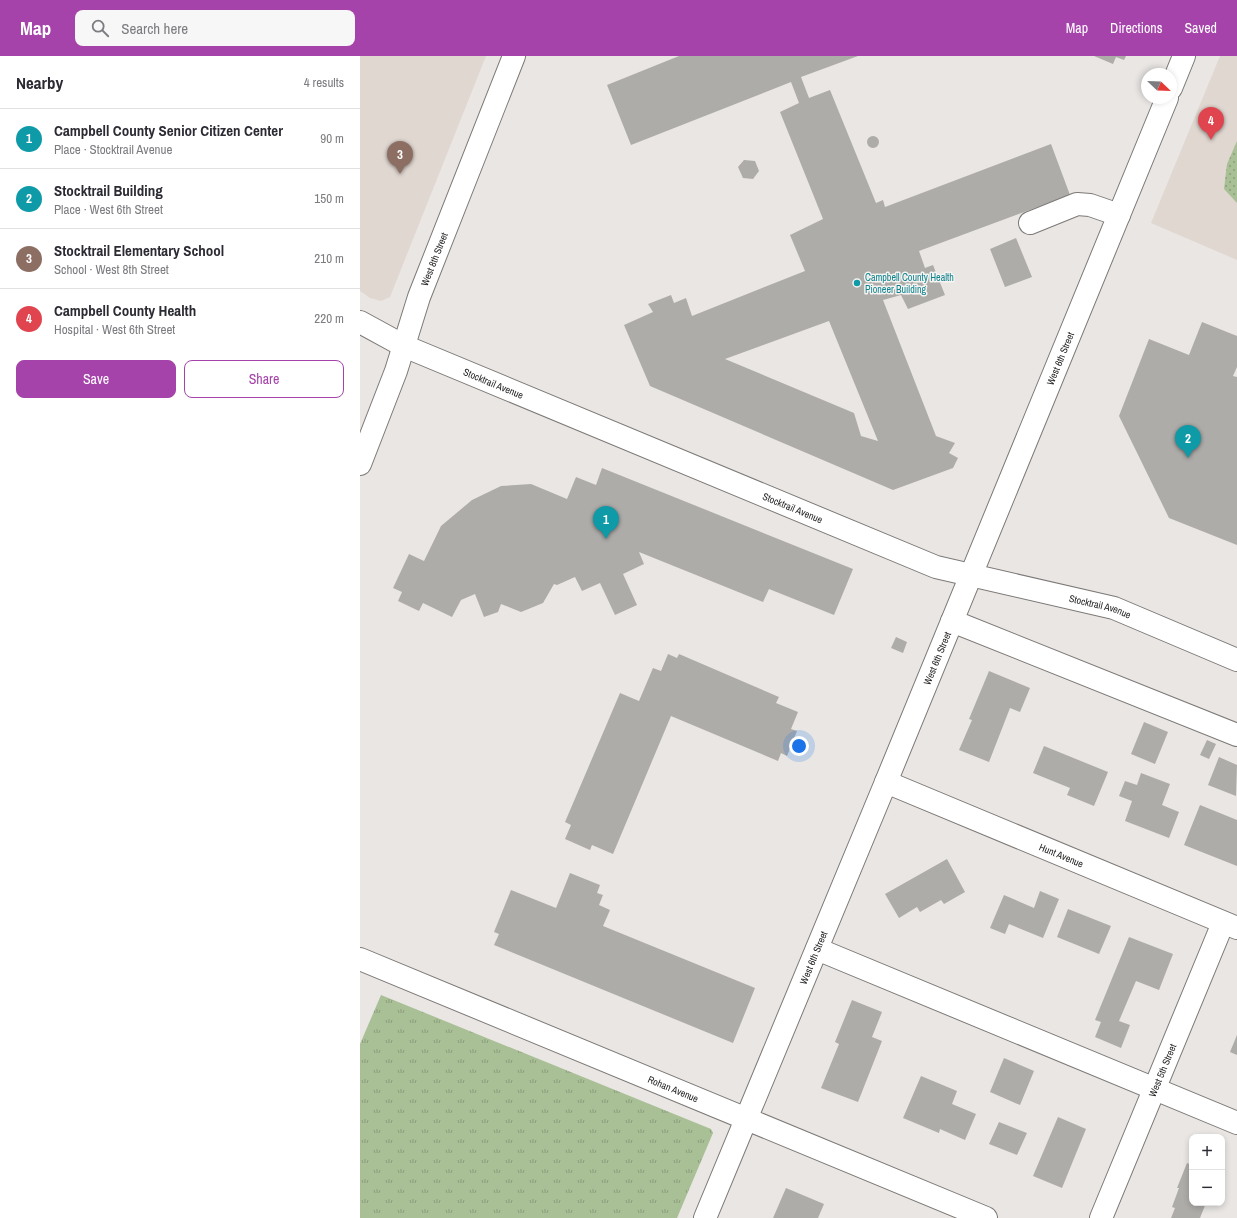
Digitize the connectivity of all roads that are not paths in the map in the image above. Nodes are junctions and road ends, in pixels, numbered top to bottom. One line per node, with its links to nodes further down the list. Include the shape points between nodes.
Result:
1 (514, 56): 8 (street, West 8th Street, via 419,296)
2 (1184, 56): 3 (street)
3 (1177, 73)
4 (1165, 104): 5 (street, West 6th Street)
5 (1119, 215): 6 (street, via 1090,205 1078,204); 10 (street, West 6th Street)
6 (1030, 223)
7 (360, 322): 8 (street, Stocktrail Avenue)
8 (404, 346): 9 (street, West 8th Street); 10 (street, Stocktrail Avenue, via 936,567)
9 (360, 464)
10 (972, 575): 11 (street, West 6th Street); 12 (street, Stocktrail Avenue, via 1114,608)
11 (952, 621): 13 (street); 14 (street, West 6th Street)
12 (1237, 660)
13 (1237, 735)
14 (886, 782): 15 (street, Hunt Avenue); 16 (street, West 6th Street)
15 (1230, 925): 18 (street, West 5th Street)
16 (817, 949): 18 (street); 19 (street, West 6th Street)
17 (360, 959): 19 (street, Rohan Avenue)
18 (1155, 1088): 20 (street); 23 (street, West 5th Street)
19 (746, 1118): 21 (street, West 6th Street); 22 (street, Rohan Avenue)
20 (1237, 1123)
21 (705, 1218)
22 (986, 1218)
23 (1101, 1218)

